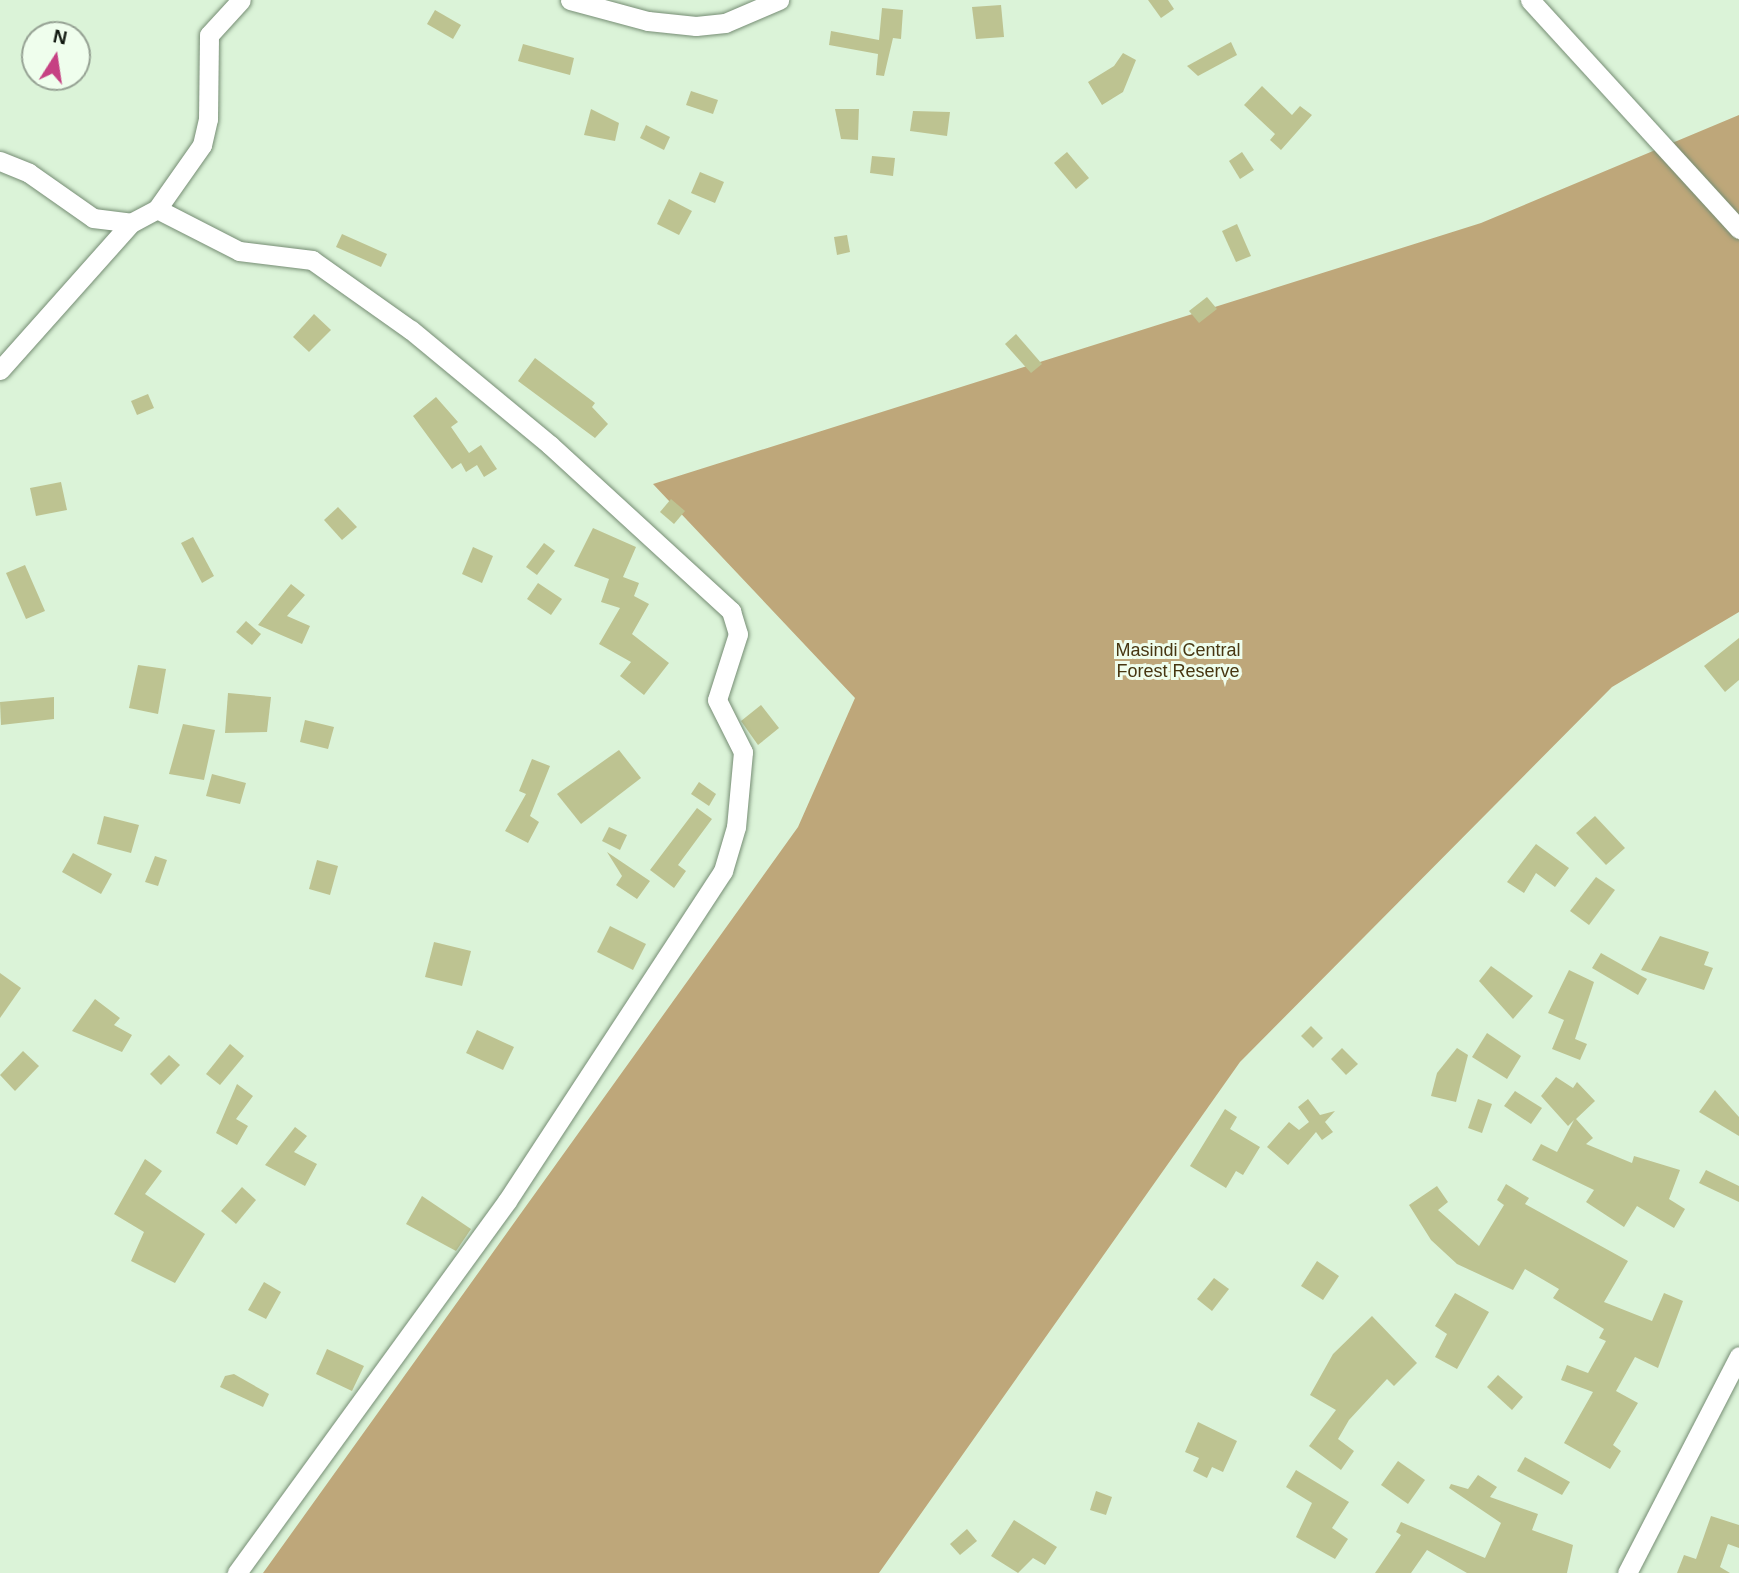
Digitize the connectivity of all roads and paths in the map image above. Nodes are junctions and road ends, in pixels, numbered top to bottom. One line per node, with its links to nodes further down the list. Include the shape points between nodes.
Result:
1 (241, 0): 6 (street, via 209,35 208,119 202,145)
2 (570, 0): 3 (street, via 648,21 696,26 725,23)
3 (779, 0)
4 (1530, 0): 8 (street)
5 (0, 161): 7 (street, via 29,173 93,218)
6 (157, 209): 7 (street); 11 (street, via 239,251 290,255 333,269 550,445 723,602 738,634 717,700 743,752 736,827 723,871 507,1201)
7 (131, 223): 9 (street)
8 (1739, 229)
9 (0, 370)
10 (1739, 1356): 12 (street)
11 (237, 1573)
12 (1627, 1573)

